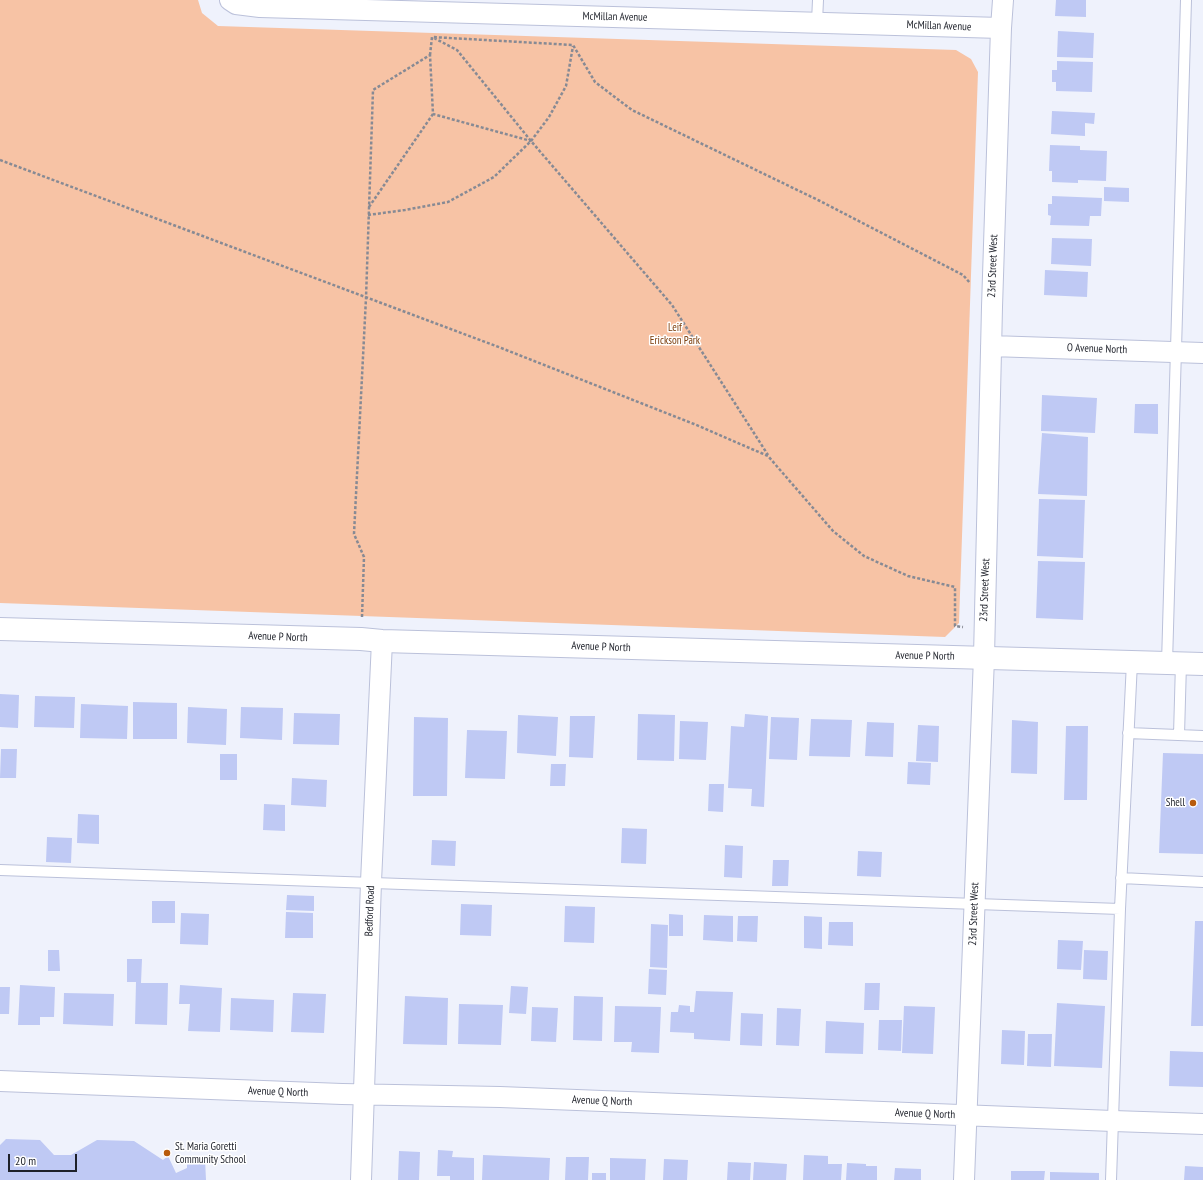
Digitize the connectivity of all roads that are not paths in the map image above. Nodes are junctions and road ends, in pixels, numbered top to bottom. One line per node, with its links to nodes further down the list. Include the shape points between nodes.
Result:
1 (230, 0): 5 (street, McMillan Avenue, via 236,4 260,7)
2 (818, 0): 6 (lane)
3 (1003, 0): 7 (street, 23rd Street West)
4 (1186, 0): 9 (lane)
5 (400, 5): 6 (street, McMillan Avenue, via 434,12)
6 (817, 22): 7 (street, McMillan Avenue)
7 (1001, 28): 8 (street, 23rd Street West)
8 (991, 346): 9 (street, O Avenue North); 13 (street, 23rd Street West)
9 (1175, 352): 10 (street, O Avenue North); 15 (lane)
10 (1203, 353)
11 (0, 629): 12 (main road, Avenue P North)
12 (371, 640): 13 (main road, Avenue P North); 22 (street, Bedford Road)
13 (984, 657): 14 (main road, Avenue P North); 24 (street, 23rd Street West)
14 (1132, 662): 15 (main road, Avenue P North); 17 (lane)
15 (1174, 663): 16 (main road, Avenue P North); 18 (lane)
16 (1203, 664)
17 (1128, 733): 18 (lane); 21 (lane)
18 (1178, 735): 19 (lane)
19 (1203, 736)
20 (0, 870): 22 (lane)
21 (1121, 878): 23 (lane); 25 (lane)
22 (371, 882): 24 (lane); 27 (street, Bedford Road)
23 (1203, 882)
24 (974, 904): 25 (lane); 28 (street, 23rd Street West)
25 (1120, 909): 29 (lane)
26 (0, 1081): 27 (street, Avenue Q North)
27 (365, 1095): 28 (street, Avenue Q North, via 500,1097); 31 (street, Bedford Road)
28 (966, 1115): 29 (street, Avenue Q North); 32 (street, 23rd Street West)
29 (1113, 1121): 30 (street, Avenue Q North); 33 (lane)
30 (1203, 1124)
31 (361, 1180)
32 (964, 1180)
33 (1110, 1180)

